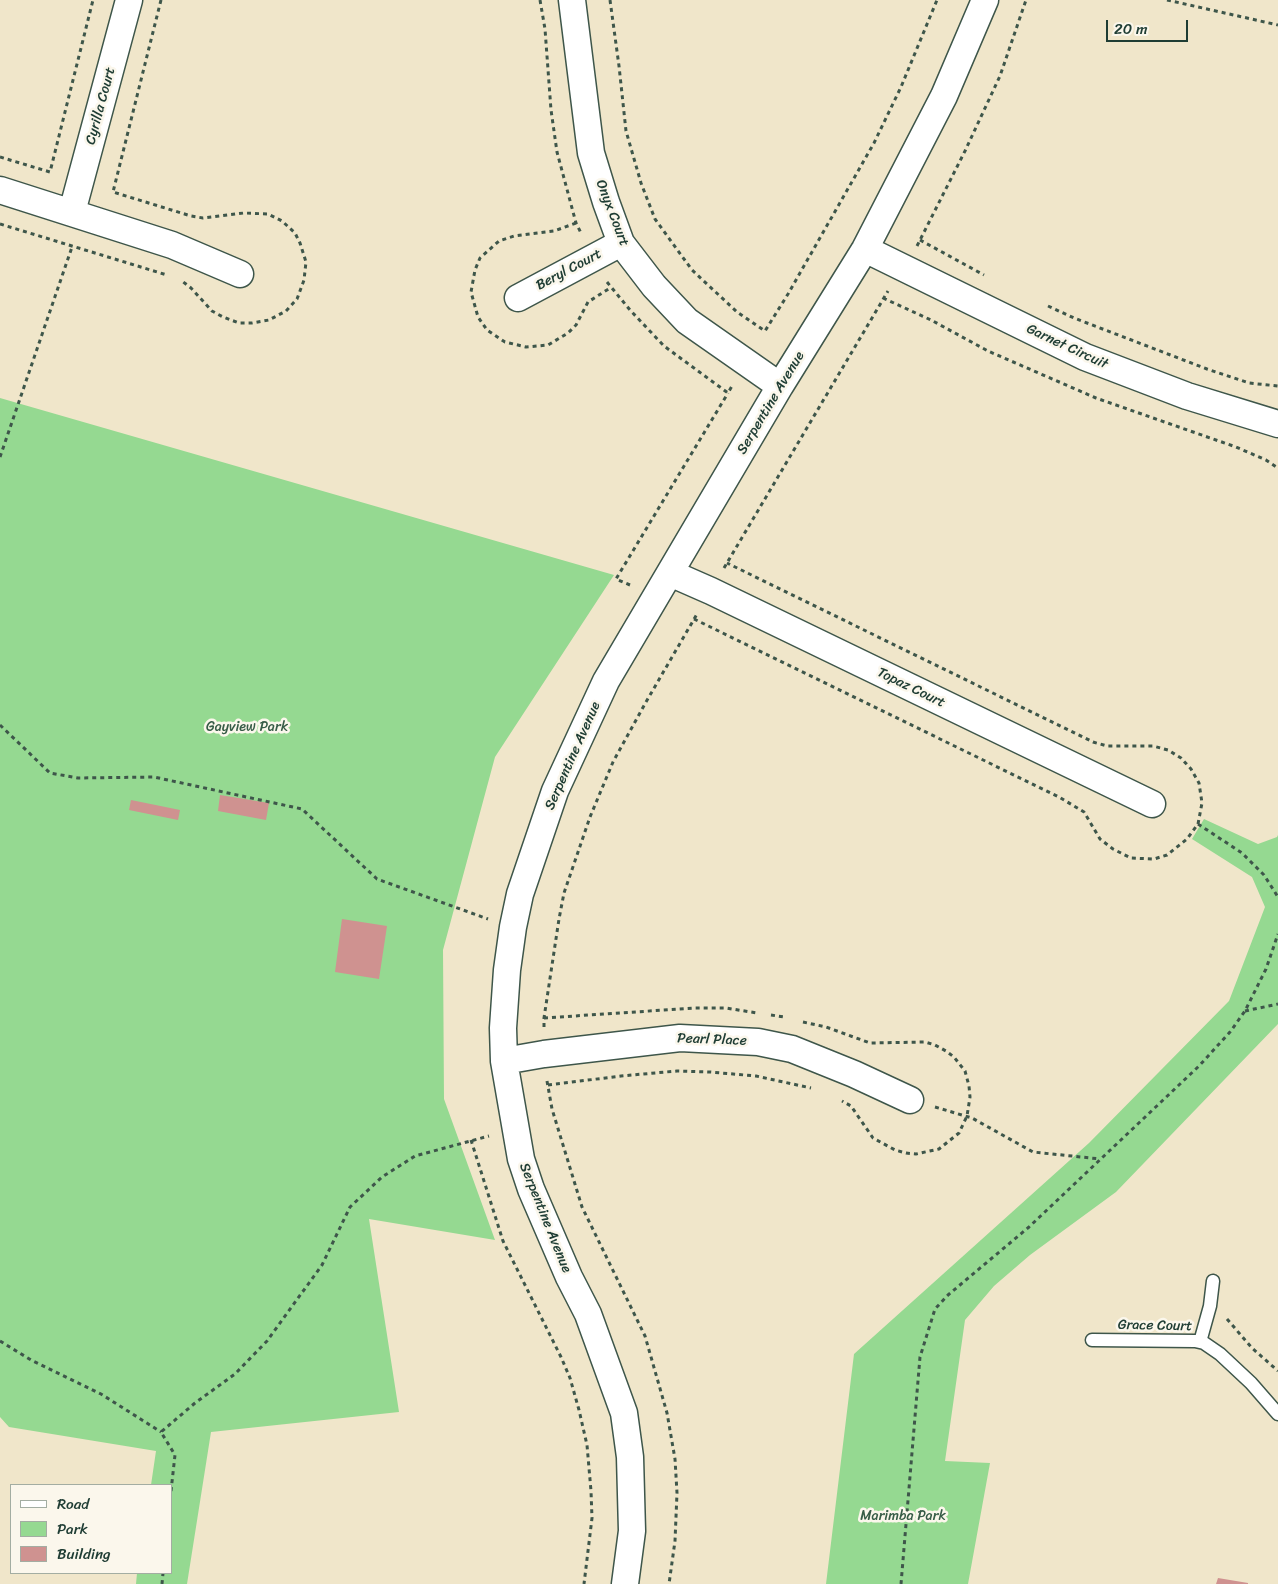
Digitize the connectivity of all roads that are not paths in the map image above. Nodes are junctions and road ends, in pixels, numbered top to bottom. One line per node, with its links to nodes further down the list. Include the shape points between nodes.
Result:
1 (129, 0): 5 (street, Cyrilla Court)
2 (572, 0): 6 (street, Onyx Court, via 591,153)
3 (985, 0): 7 (street, Serpentine Avenue, via 944,96)
4 (0, 190): 5 (street)
5 (78, 214): 8 (street, via 172,245)
6 (621, 243): 9 (street, Beryl Court); 10 (street, Onyx Court, via 654,286 687,321)
7 (865, 249): 10 (street, Serpentine Avenue); 11 (street, Garnet Circuit, via 1085,357 1188,396)
8 (240, 274)
9 (518, 298)
10 (780, 386): 12 (street, Serpentine Avenue)
11 (1278, 424)
12 (670, 574): 13 (street, Topaz Court); 14 (street, Serpentine Avenue, via 606,681 555,791 520,894 512,928 506,970)
13 (1152, 804)
14 (504, 1061): 15 (street, Pearl Place, via 680,1038 758,1042 792,1049); 20 (street, Serpentine Avenue, via 514,1129 531,1189 560,1259 588,1314 624,1413 630,1457 632,1531)
15 (910, 1100)
16 (1213, 1281): 18 (lane)
17 (1092, 1340): 18 (lane, Grace Court)
18 (1200, 1342): 19 (lane, Grace Court, via 1226,1359)
19 (1278, 1414)
20 (625, 1584)

